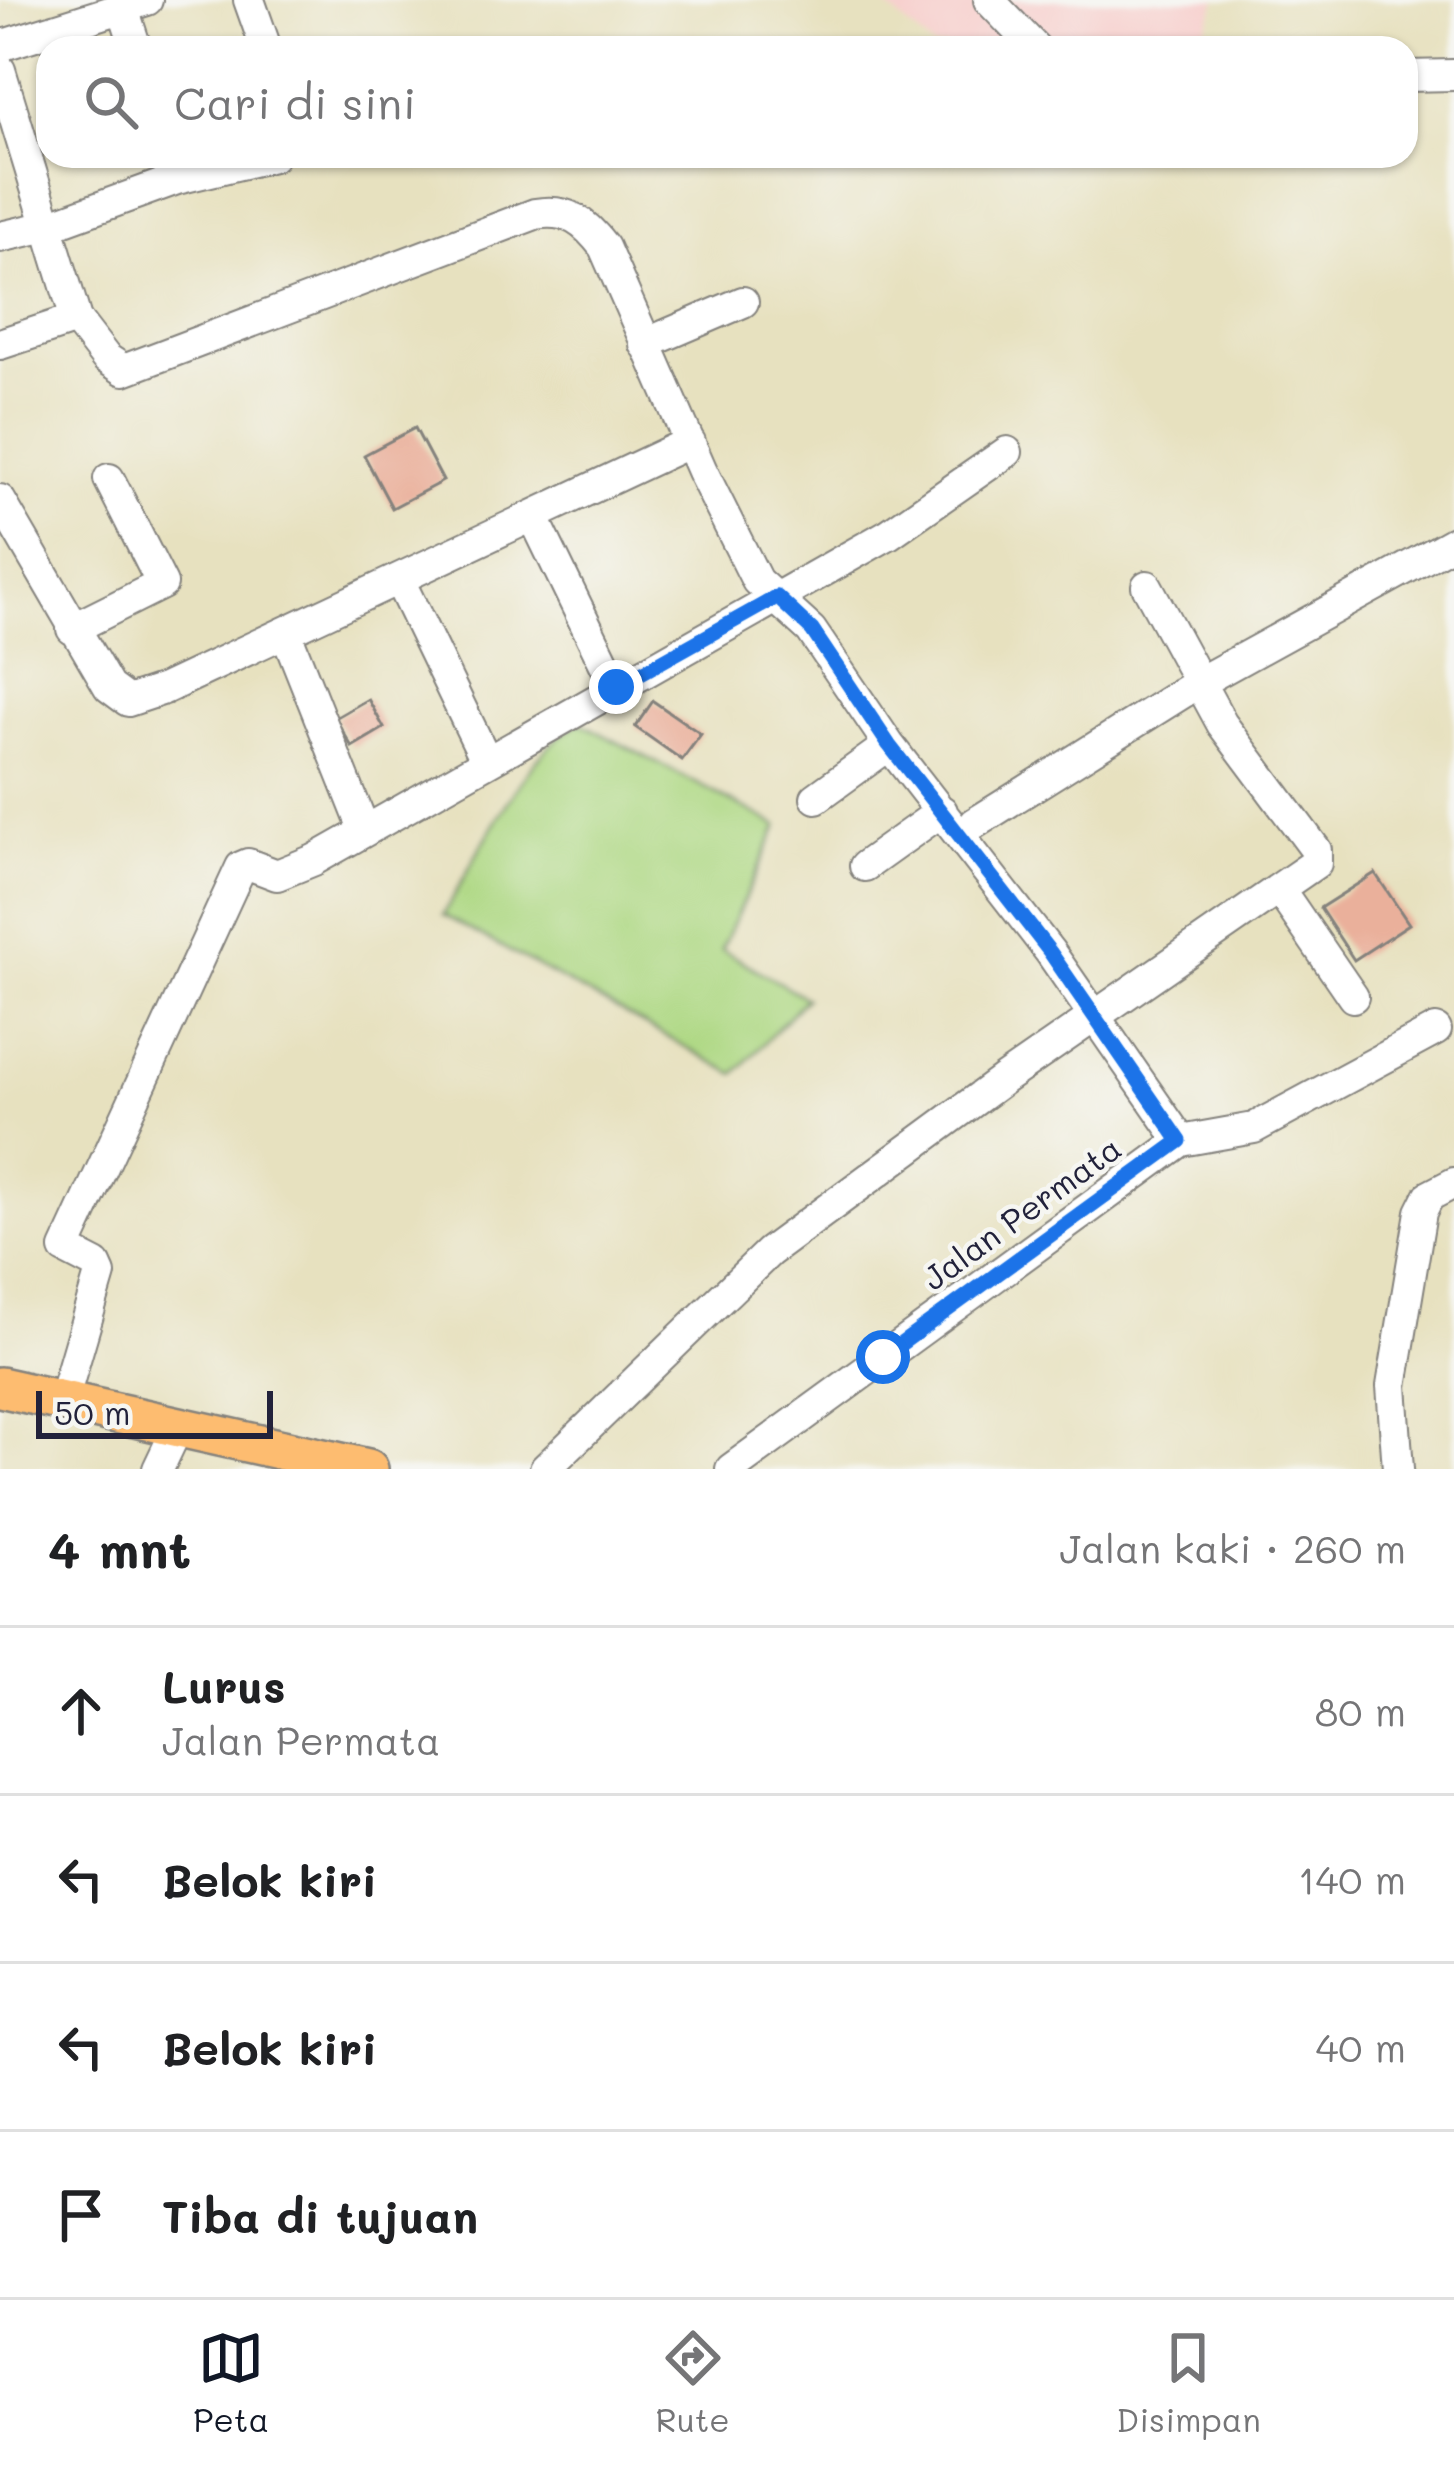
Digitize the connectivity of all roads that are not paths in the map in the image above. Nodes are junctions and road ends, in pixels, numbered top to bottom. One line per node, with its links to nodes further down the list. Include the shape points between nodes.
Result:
1 (248, 0): 5 (street)
2 (989, 0): 6 (street)
3 (135, 4): 4 (street); 7 (street)
4 (136, 36)
5 (262, 36)
6 (1024, 36)
7 (0, 46)
8 (0, 70): 12 (street)
9 (1454, 75): 10 (street)
10 (1418, 76)
11 (171, 168): 12 (street)
12 (48, 226): 13 (street); 15 (street)
13 (0, 237)
14 (742, 302): 17 (street)
15 (76, 320): 16 (street); 17 (street, via 106,358 124,370 140,368 554,211 589,227 604,248)
16 (0, 344)
17 (645, 344): 18 (street)
18 (690, 442): 22 (street); 26 (street, via 740,553)
19 (1007, 452): 26 (street, via 889,534)
20 (109, 478): 27 (street, via 162,584)
21 (0, 500): 27 (street)
22 (533, 516): 24 (street); 30 (street)
23 (1454, 542): 29 (street)
24 (399, 580): 28 (street); 32 (street)
25 (1148, 586): 29 (street)
26 (777, 597): 30 (street); 31 (street, via 812,630)
27 (72, 629): 28 (street, via 109,687 128,701)
28 (286, 633): 36 (street)
29 (1198, 683): 35 (street); 38 (street, via 1316,850 1316,863)
30 (616, 687): 32 (street)
31 (889, 745): 33 (street); 34 (street)
32 (488, 762): 36 (street)
33 (816, 798)
34 (942, 811): 37 (street); 40 (street)
35 (975, 823)
36 (364, 829): 45 (street, via 285,874 248,864 233,878 65,1249 100,1274)
37 (865, 866)
38 (1279, 889): 39 (street); 40 (street)
39 (1353, 997)
40 (1094, 1016): 42 (street); 49 (street, via 769,1252)
41 (1436, 1030): 42 (street, via 1254,1128)
42 (1180, 1141): 50 (street, Jalan Permata)
43 (1454, 1183): 51 (street, via 1420,1212 1392,1386)
44 (0, 1389): 45 (main road)
45 (62, 1405): 46 (main road)
46 (177, 1429): 47 (street); 48 (main road)
47 (158, 1469)
48 (368, 1469)
49 (545, 1469)
50 (730, 1469)
51 (1398, 1469)

